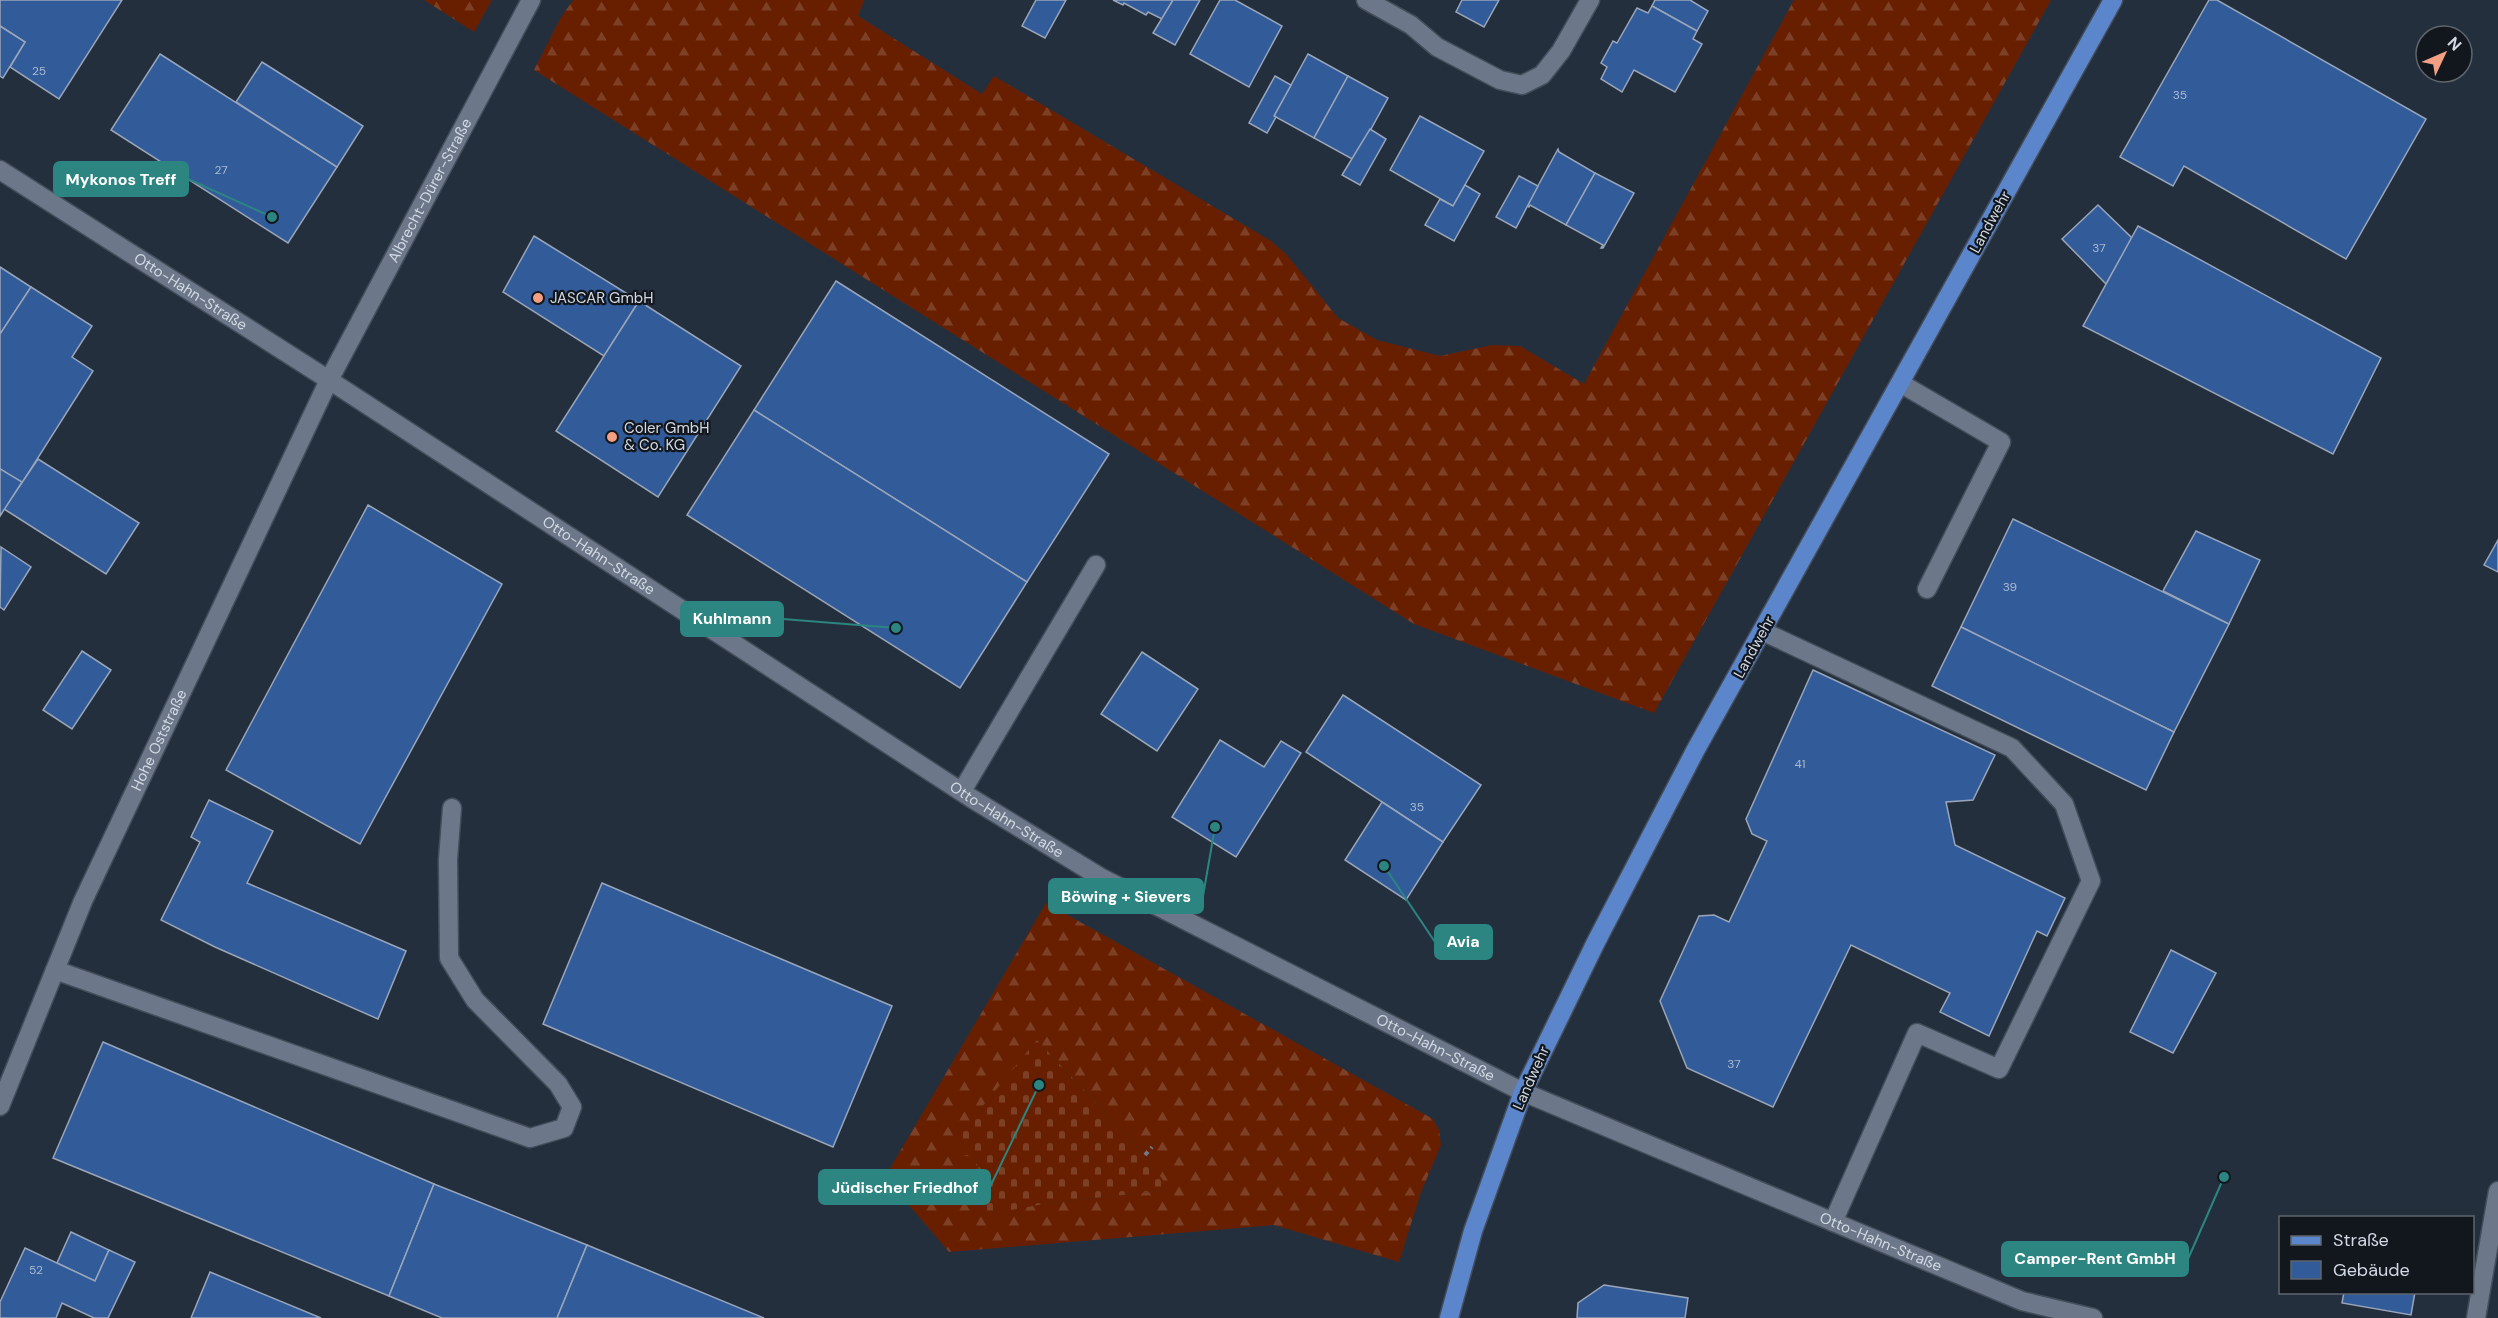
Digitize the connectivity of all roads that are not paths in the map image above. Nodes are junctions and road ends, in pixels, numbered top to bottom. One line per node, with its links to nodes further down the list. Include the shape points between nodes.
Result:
1 (531, 0): 6 (street, Albrecht-Dürer-Straße)
2 (1366, 0): 3 (street, via 1500,81 1522,85 1542,75 1561,51)
3 (1590, 0)
4 (2113, 0): 7 (main road, Landwehr)
5 (0, 170): 6 (street, Otto-Hahn-Straße)
6 (329, 380): 11 (street, Otto-Hahn-Straße); 13 (street, Hohe Oststraße, via 83,901)
7 (1900, 383): 9 (street, via 2001,442); 10 (main road, Landwehr)
8 (1096, 564): 11 (street)
9 (1927, 589)
10 (1762, 631): 14 (main road, Landwehr, via 1596,942); 17 (street, via 2012,748 2064,804 2091,881 1998,1069 1917,1033)
11 (962, 791): 14 (street, Otto-Hahn-Straße, via 1100,877)
12 (452, 808): 13 (street, via 448,958 475,1000 558,1084 572,1107 564,1128 530,1138)
13 (56, 970): 15 (street, Hohe Oststraße)
14 (1523, 1092): 17 (street, Otto-Hahn-Straße); 18 (main road, Landwehr, via 1473,1231)
15 (0, 1106)
16 (2498, 1191): 20 (street)
17 (1833, 1222): 19 (street, Otto-Hahn-Straße, via 2022,1301)
18 (1449, 1318)
19 (2093, 1318)
20 (2476, 1318)

